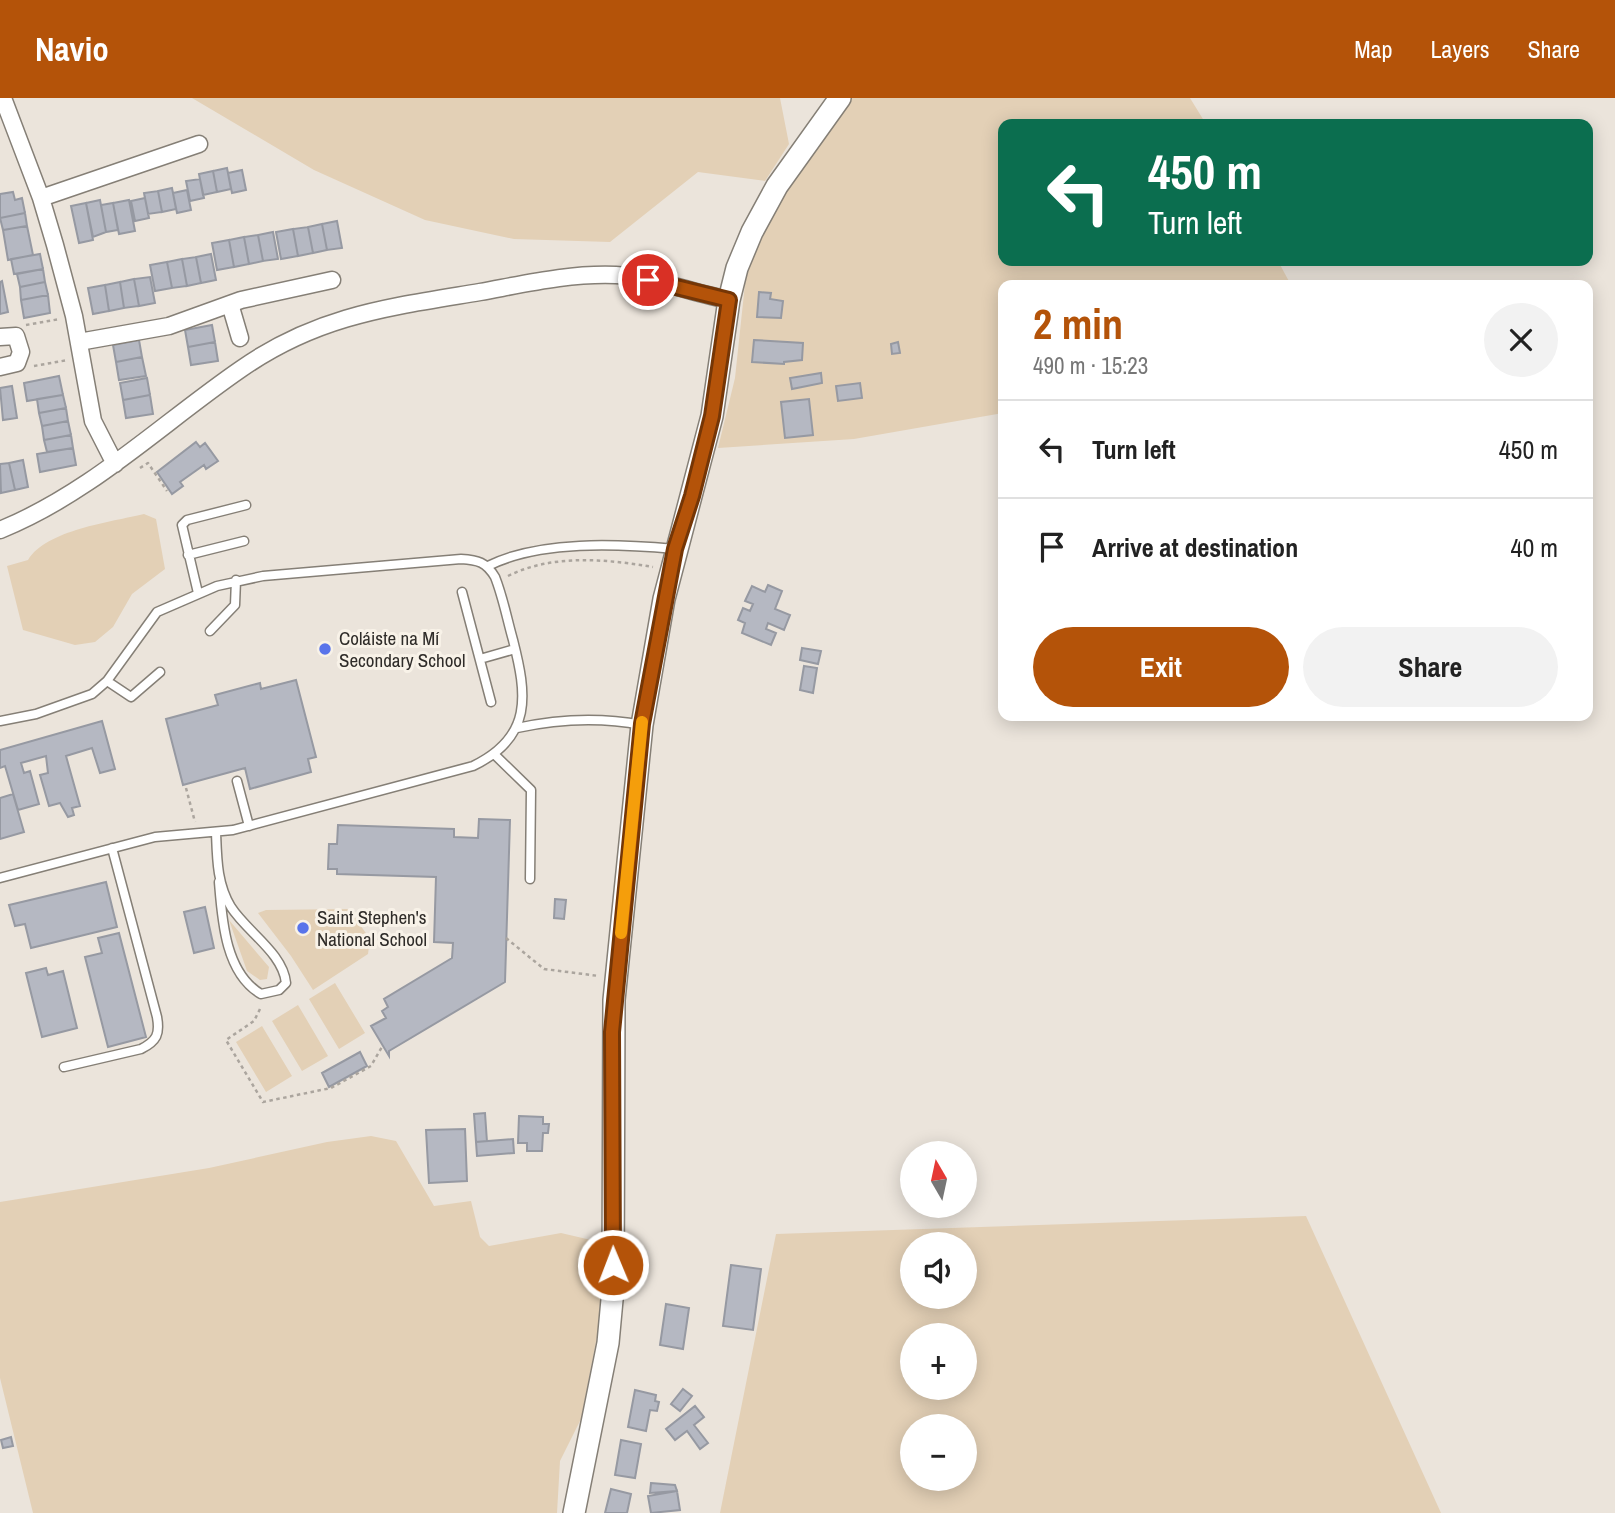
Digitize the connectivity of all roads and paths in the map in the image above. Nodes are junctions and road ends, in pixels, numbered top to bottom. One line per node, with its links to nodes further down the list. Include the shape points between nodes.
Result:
1 (3, 98): 4 (street)
2 (840, 98): 6 (street, via 811,134 764,209 737,268)
3 (199, 144): 4 (street)
4 (41, 198): 8 (street)
5 (332, 280): 7 (street)
6 (729, 300): 14 (street, via 617,275 564,277 352,314 306,330 242,368); 20 (street, via 712,416)
7 (230, 304): 10 (street); 11 (street)
8 (74, 316): 9 (path, via 18,327); 11 (street)
9 (8, 336): 12 (street, via 21,352)
10 (240, 338)
11 (80, 350): 12 (path, via 25,367); 14 (street, via 93,421)
12 (17, 363): 13 (street)
13 (0, 367)
14 (116, 464): 18 (street)
15 (141, 468): 16 (path, via 148,463)
16 (167, 491)
17 (246, 505): 21 (lane, via 187,520 182,528)
18 (0, 530)
19 (244, 541): 21 (lane)
20 (675, 549): 22 (lane, via 573,547 525,553); 35 (street)
21 (188, 555): 27 (lane)
22 (488, 566): 24 (lane, via 461,559); 29 (lane, via 500,589)
23 (653, 567): 25 (path, via 571,561 508,575)
24 (236, 580): 27 (lane); 28 (lane, via 235,606)
25 (508, 586)
26 (462, 592): 30 (lane)
27 (198, 593): 32 (lane, via 152,616)
28 (210, 631)
29 (515, 649): 30 (lane); 36 (lane, via 523,686)
30 (480, 659): 33 (lane)
31 (160, 673): 32 (lane, via 131,697)
32 (107, 681): 34 (lane, via 82,699 24,718)
33 (491, 702)
34 (0, 720)
35 (642, 724): 36 (lane, via 613,719 547,721); 48 (street)
36 (517, 728): 37 (lane)
37 (494, 754): 41 (lane, via 446,774); 45 (lane, via 528,785 533,797)
38 (237, 782): 41 (lane)
39 (186, 788): 40 (path)
40 (195, 824)
41 (249, 826): 42 (lane)
42 (216, 832): 43 (lane, via 167,834); 46 (lane)
43 (112, 848): 44 (lane); 51 (lane, via 158,1034 153,1044 141,1049)
44 (0, 878)
45 (530, 879)
46 (219, 882): 46 (lane, via 235,913 283,970 286,983 279,990 261,994 240,975 222,916)
47 (506, 938): 48 (path, via 544,969)
48 (616, 978): 52 (street, via 613,1289 608,1343)
49 (260, 1009): 50 (path, via 254,1020 226,1040 263,1102 331,1088 371,1066)
50 (383, 1045)
51 (64, 1067)
52 (574, 1513)

